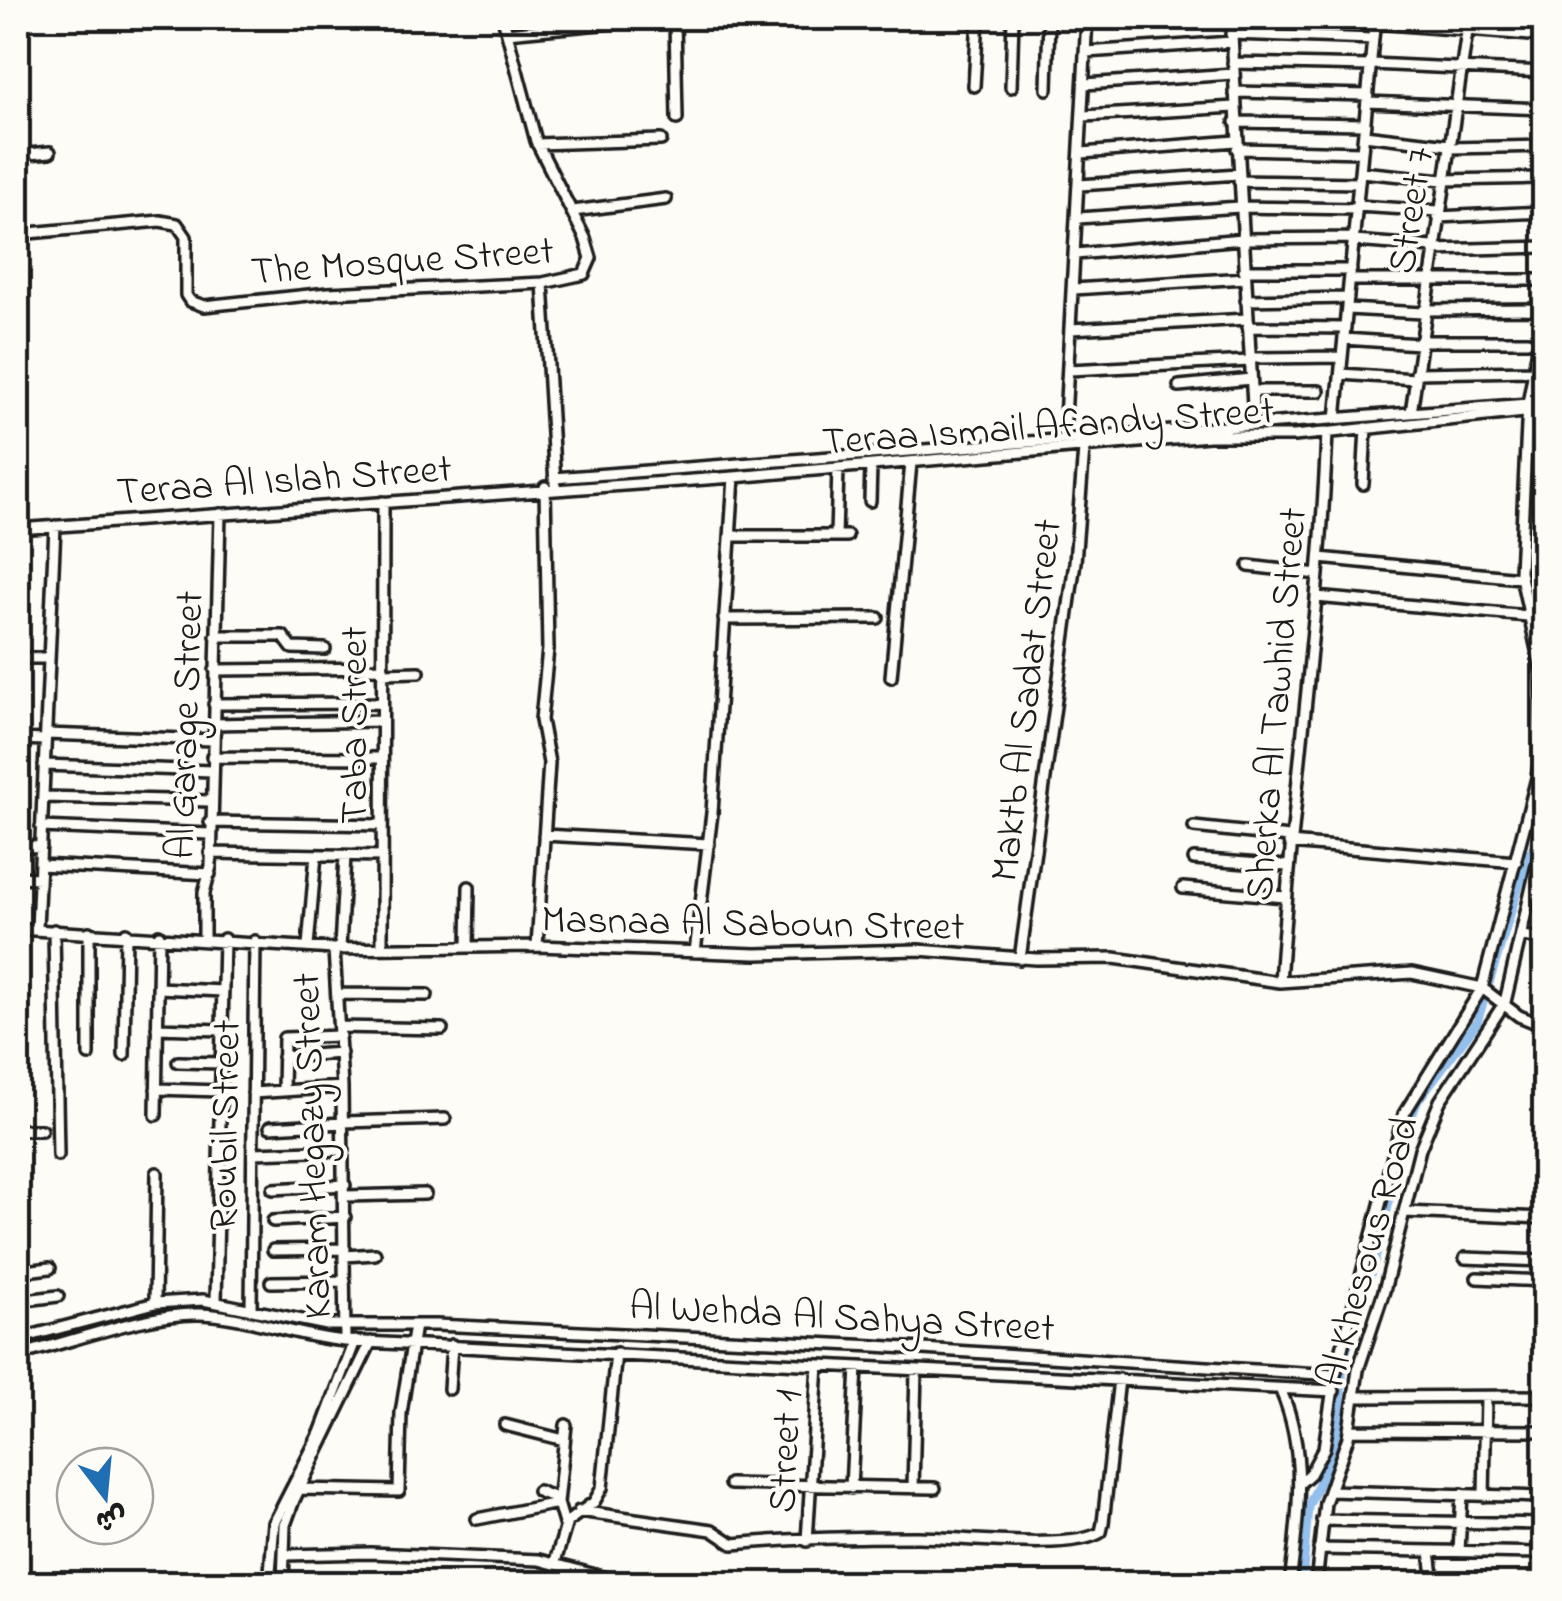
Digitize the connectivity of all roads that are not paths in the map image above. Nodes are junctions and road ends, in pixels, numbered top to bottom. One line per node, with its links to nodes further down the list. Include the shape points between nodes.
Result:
1 (503, 18): 12 (street, The Mosque Street)
2 (662, 18): 12 (street)
3 (674, 18): 31 (street)
4 (978, 18): 22 (street)
5 (1012, 18): 23 (street)
6 (1049, 18): 24 (street)
7 (1087, 18): 16 (street)
8 (1230, 18): 14 (street)
9 (1469, 18): 11 (street, Street 7)
10 (1375, 20): 11 (street); 15 (street)
11 (1467, 30): 13 (street); 19 (street, Street 7)
12 (507, 34): 35 (street, The Mosque Street)
13 (1544, 36)
14 (1232, 38): 15 (street); 16 (street); 18 (street)
15 (1374, 39): 17 (street)
16 (1086, 52): 21 (street)
17 (1371, 65): 18 (street); 19 (street); 26 (street)
18 (1233, 69): 21 (street); 25 (street)
19 (1461, 69): 20 (street); 28 (street, Street 7)
20 (1544, 72)
21 (1085, 84): 30 (street)
22 (974, 86)
23 (1010, 87)
24 (1047, 89)
25 (1234, 92): 26 (street); 27 (street)
26 (1368, 99): 28 (street); 33 (street)
27 (1234, 107): 30 (street); 32 (street)
28 (1455, 109): 29 (street); 37 (street, Street 7)
29 (1544, 109)
30 (1084, 116): 41 (street)
31 (676, 119)
32 (1235, 122): 33 (street); 36 (street)
33 (1365, 129): 37 (street); 40 (street)
34 (661, 140): 35 (street)
35 (536, 144): 51 (street, The Mosque Street)
36 (1236, 145): 40 (street); 41 (street); 44 (street)
37 (1449, 146): 38 (street); 46 (street, Street 7)
38 (1544, 146)
39 (50, 152): 42 (street)
40 (1362, 152): 43 (street)
41 (1082, 153): 47 (street)
42 (18, 155)
43 (1360, 177): 44 (street); 46 (street); 50 (street)
44 (1238, 178): 47 (street); 49 (street)
45 (1544, 178): 46 (street)
46 (1444, 180): 53 (street, Street 7)
47 (1080, 185): 54 (street)
48 (666, 200): 51 (street)
49 (1240, 207): 50 (street); 54 (street); 56 (street)
50 (1357, 207): 53 (street); 57 (street)
51 (573, 211): 65 (street, The Mosque Street, via 589,269)
52 (1544, 212): 53 (street)
53 (1438, 214): 59 (street, Street 7)
54 (1078, 218): 60 (street)
55 (18, 234): 65 (street, The Mosque Street, via 177,224 186,237 186,295 204,306)
56 (1242, 239): 57 (street); 60 (street); 61 (street)
57 (1354, 239): 59 (street); 62 (street)
58 (1544, 246): 59 (street)
59 (1433, 248): 64 (street, Street 7)
60 (1076, 254): 66 (street)
61 (1244, 274): 62 (street); 66 (street); 67 (street)
62 (1350, 275): 64 (street); 68 (street)
63 (1544, 280): 64 (street)
64 (1428, 282): 69 (street, Street 7)
65 (544, 283): 100 (street)
66 (1074, 289): 72 (street)
67 (1246, 300): 68 (street); 71 (street)
68 (1348, 304): 69 (street); 73 (street)
69 (1424, 312): 70 (street); 75 (street, Street 7)
70 (1544, 312): 79 (street)
71 (1248, 323): 72 (street); 73 (street); 77 (street)
72 (1071, 329): 78 (street)
73 (1345, 334): 75 (street); 76 (street)
74 (1527, 341): 75 (street)
75 (1420, 343): 81 (street, Street 7)
76 (1342, 358): 77 (street); 80 (street)
77 (1250, 359): 78 (street); 82 (street)
78 (1069, 370): 93 (street)
79 (1532, 372): 81 (street); 86 (street)
80 (1341, 374): 81 (street); 89 (street)
81 (1415, 376): 88 (street, Street 7)
82 (1251, 379): 83 (street); 84 (street)
83 (1178, 386)
84 (1252, 391): 85 (street); 90 (street)
85 (1319, 391)
86 (1528, 409): 87 (street, Teraa Ismail Afandy Street); 88 (street, Teraa Ismail Afandy Street); 91 (street, Teraa Ismail Afandy Street); 113 (street)
87 (1544, 410)
88 (1411, 413): 89 (street, Teraa Ismail Afandy Street)
89 (1336, 419): 90 (street, Teraa Ismail Afandy Street)
90 (1254, 423): 93 (street, Teraa Ismail Afandy Street)
91 (1366, 428): 92 (street, Teraa Ismail Afandy Street); 101 (street)
92 (1327, 432): 95 (street, Teraa Ismail Afandy Street); 109 (street, Sherka Al Tawhid Street)
93 (1064, 437): 94 (street, Teraa Ismail Afandy Street)
94 (1014, 447): 95 (street, Teraa Ismail Afandy Street); 96 (street, Teraa Ismail Afandy Street); 100 (street, Teraa Ismail Afandy Street)
95 (1084, 448): 184 (street, Maktb Al Sadat Street, via 1075,562)
96 (912, 462): 97 (street, Teraa Ismail Afandy Street); 126 (street)
97 (871, 466): 98 (street, Teraa Ismail Afandy Street); 102 (street)
98 (838, 469): 99 (street, Teraa Ismail Afandy Street); 107 (street, via 841,536)
99 (734, 477): 100 (street, Teraa Ismail Afandy Street); 107 (street)
100 (552, 484): 103 (street, Teraa Al Islah Street); 145 (street, via 541,720 549,763)
101 (1363, 484)
102 (870, 501)
103 (383, 502): 104 (street, Teraa Al Islah Street); 124 (street, Taba Street)
104 (220, 514): 105 (street, Teraa Al Islah Street); 119 (street, Al Garage Street)
105 (55, 526): 106 (street, Teraa Al Islah Street); 122 (street)
106 (18, 529)
107 (730, 536): 118 (street)
108 (1544, 545): 111 (street)
109 (1320, 558): 112 (street, Sherka Al Tawhid Street); 113 (street)
110 (1249, 566): 112 (street)
111 (1544, 570): 115 (street)
112 (1318, 574): 114 (street, Sherka Al Tawhid Street)
113 (1520, 578): 116 (street)
114 (1316, 597): 116 (street); 146 (street, Sherka Al Tawhid Street)
115 (1544, 600)
116 (1528, 616): 156 (street, via 1542,673 1543,738)
117 (878, 618): 118 (street)
118 (724, 620): 148 (street)
119 (216, 636): 120 (street, via 268,642 283,636 292,648); 123 (street, Al Garage Street)
120 (325, 648)
121 (18, 658): 122 (street)
122 (49, 658): 131 (street)
123 (215, 670): 124 (street); 128 (street, Al Garage Street)
124 (382, 670): 125 (street); 127 (street, Taba Street)
125 (420, 672)
126 (891, 677)
127 (382, 703): 128 (street); 129 (street, Taba Street)
128 (214, 704): 130 (street, Al Garage Street)
129 (382, 720): 130 (street); 135 (street, Taba Street)
130 (214, 724): 133 (street, Al Garage Street)
131 (46, 737): 132 (street); 133 (street); 136 (street)
132 (18, 739)
133 (213, 740): 134 (street, Al Garage Street)
134 (212, 757): 135 (street); 137 (street, Al Garage Street)
135 (382, 758): 141 (street, Taba Street)
136 (44, 765): 137 (street); 138 (street)
137 (212, 771): 139 (street, Al Garage Street)
138 (43, 797): 139 (street); 142 (street)
139 (210, 801): 140 (street, Al Garage Street)
140 (210, 822): 141 (street); 144 (street, Al Garage Street)
141 (382, 825): 154 (street, Taba Street)
142 (42, 827): 144 (street); 150 (street)
143 (1194, 827): 146 (street)
144 (210, 834): 151 (street, Al Garage Street)
145 (544, 835): 148 (street); 180 (street)
146 (1289, 840): 156 (street); 158 (street, Sherka Al Tawhid Street)
147 (1544, 842): 165 (street, Al Khesous Road)
148 (709, 844): 183 (street)
149 (18, 846): 150 (street)
150 (40, 848): 157 (street)
151 (210, 853): 152 (street); 159 (street, Al Garage Street)
152 (316, 855): 153 (street); 178 (street)
153 (345, 856): 154 (street); 181 (street, Karam Hegazy Street)
154 (382, 856): 182 (street, Taba Street)
155 (1194, 859): 158 (street)
156 (1516, 862): 187 (street)
157 (40, 865): 159 (street); 161 (street)
158 (1287, 866): 164 (street, Sherka Al Tawhid Street)
159 (210, 874): 174 (street, Al Garage Street)
160 (18, 877): 161 (street)
161 (39, 878): 168 (street)
162 (468, 888): 179 (street)
163 (1182, 888): 164 (street)
164 (1285, 897): 185 (street, Sherka Al Tawhid Street)
165 (1530, 898): 166 (street); 173 (street, Al Khesous Road)
166 (1544, 900)
167 (18, 929): 168 (street, Masnaa Al Saboun Street)
168 (37, 929): 169 (street, Masnaa Al Saboun Street)
169 (54, 930): 170 (street, Masnaa Al Saboun Street); 216 (street)
170 (89, 932): 171 (street, Masnaa Al Saboun Street); 198 (street)
171 (126, 934): 172 (street, Masnaa Al Saboun Street); 199 (street)
172 (159, 935): 174 (street, Masnaa Al Saboun Street); 186 (street)
173 (1522, 936): 176 (street); 191 (street, Al Khesous Road)
174 (204, 938): 175 (street, Masnaa Al Saboun Street)
175 (224, 938): 177 (street, Masnaa Al Saboun Street); 188 (street)
176 (1544, 939)
177 (255, 942): 178 (street, Masnaa Al Saboun Street); 207 (street, Roubil Street)
178 (308, 946): 181 (street, Masnaa Al Saboun Street)
179 (468, 946): 180 (street, Masnaa Al Saboun Street); 182 (street, Masnaa Al Saboun Street)
180 (537, 946): 183 (street, Masnaa Al Saboun Street)
181 (337, 948): 182 (street, Masnaa Al Saboun Street); 189 (street, Karam Hegazy Street)
182 (382, 948)
183 (695, 952): 184 (street, Masnaa Al Saboun Street, via 918,950)
184 (1020, 959): 185 (street, Masnaa Al Saboun Street, via 1114,958)
185 (1280, 982): 187 (street, Masnaa Al Saboun Street, via 1412,973)
186 (158, 988): 188 (street); 193 (street)
187 (1484, 989): 191 (street, Masnaa Al Saboun Street); 257 (street, via 1404,1114)
188 (223, 991): 195 (street)
189 (337, 994): 190 (street); 196 (street, Karam Hegazy Street)
190 (426, 995)
191 (1503, 1000): 192 (street, Masnaa Al Saboun Street, via 1519,1016); 221 (street, Al Khesous Road, via 1428,1124)
192 (1544, 1022)
193 (157, 1028): 195 (street); 204 (street)
194 (442, 1029): 196 (street)
195 (222, 1030): 202 (street)
196 (339, 1032): 197 (street, Karam Hegazy Street); 200 (street, via 284,1038)
197 (340, 1053): 200 (street); 203 (street, Karam Hegazy Street)
198 (89, 1055)
199 (124, 1055)
200 (284, 1056): 206 (street)
201 (178, 1062): 202 (street)
202 (222, 1063): 205 (street)
203 (342, 1088): 206 (street); 210 (street, Karam Hegazy Street)
204 (156, 1089): 205 (street); 208 (street)
205 (221, 1091): 238 (street)
206 (283, 1092): 207 (street)
207 (254, 1094): 215 (street, Roubil Street)
208 (156, 1114)
209 (445, 1119): 210 (street)
210 (343, 1123): 211 (street); 214 (street, Karam Hegazy Street)
211 (270, 1127)
212 (18, 1130): 213 (street)
213 (41, 1130)
214 (344, 1150): 215 (street); 219 (street, Karam Hegazy Street)
215 (253, 1153): 240 (street, Roubil Street)
216 (58, 1155)
217 (157, 1173): 239 (street)
218 (273, 1189): 219 (street)
219 (345, 1191): 220 (street); 222 (street, Karam Hegazy Street)
220 (425, 1194)
221 (1405, 1212): 223 (street); 264 (street, Al Khesous Road)
222 (345, 1216): 224 (street); 226 (street, Karam Hegazy Street)
223 (1544, 1218)
224 (273, 1220)
225 (273, 1250): 226 (street)
226 (345, 1252): 227 (street); 233 (street, Karam Hegazy Street)
227 (374, 1254)
228 (1465, 1258): 229 (street)
229 (1544, 1261)
230 (50, 1268): 231 (street)
231 (18, 1272)
232 (1477, 1278): 234 (street)
233 (346, 1281): 235 (street); 242 (street, Karam Hegazy Street)
234 (1544, 1281)
235 (271, 1282)
236 (58, 1296): 237 (street)
237 (18, 1301)
238 (216, 1301): 239 (street, Al Wehda Al Sahya Street); 240 (street, Al Wehda Al Sahya Street)
239 (155, 1303): 243 (street, Al Wehda Al Sahya Street)
240 (251, 1308): 242 (street, Al Wehda Al Sahya Street)
241 (415, 1325): 242 (street, Al Wehda Al Sahya Street); 246 (street); 247 (street, Al Wehda Al Sahya Street)
242 (345, 1326): 244 (street, Karam Hegazy Street)
243 (18, 1339)
244 (350, 1341): 245 (street, Al Wehda Al Sahya Street); 251 (street, Al Wehda Al Sahya Street, via 190,1314); 297 (street, via 320,1433 274,1522)
245 (371, 1342): 246 (street, Al Wehda Al Sahya Street); 277 (street)
246 (415, 1343): 248 (street, Al Wehda Al Sahya Street); 277 (street, via 401,1412 399,1491)
247 (780, 1344): 249 (street, Al Wehda Al Sahya Street); 252 (street)
248 (452, 1345): 250 (street, Al Wehda Al Sahya Street); 259 (street)
249 (983, 1351): 256 (street); 257 (street, Al Wehda Al Sahya Street)
250 (616, 1353): 252 (street, Al Wehda Al Sahya Street); 284 (street, via 602,1488)
251 (18, 1355)
252 (780, 1363): 253 (street, Al Wehda Al Sahya Street)
253 (818, 1365): 254 (street, Al Wehda Al Sahya Street); 273 (street, Street 1)
254 (857, 1367): 255 (street, Al Wehda Al Sahya Street); 274 (street)
255 (916, 1371): 256 (street, Al Wehda Al Sahya Street); 275 (street)
256 (982, 1375): 258 (street, Al Wehda Al Sahya Street)
257 (1336, 1375): 261 (street)
258 (1119, 1379): 260 (street, Al Wehda Al Sahya Street); 290 (street, via 1103,1523 1096,1536)
259 (449, 1389)
260 (1281, 1391): 261 (street, Al Wehda Al Sahya Street); 272 (street, via 1294,1430)
261 (1334, 1391): 272 (street, via 1324,1448)
262 (1486, 1396): 263 (street); 264 (street); 268 (street)
263 (1544, 1396)
264 (1354, 1397): 267 (street, Al Khesous Road)
265 (505, 1425): 270 (street)
266 (566, 1425): 270 (street)
267 (1349, 1430): 268 (street); 278 (street, Al Khesous Road)
268 (1486, 1431): 269 (street); 281 (street)
269 (1544, 1431)
270 (564, 1440): 283 (street)
271 (730, 1484): 273 (street)
272 (1299, 1484): 300 (street)
273 (810, 1488): 274 (street); 290 (street, Street 1)
274 (851, 1488): 275 (street)
275 (913, 1488): 276 (street)
276 (935, 1488)
277 (300, 1489): 295 (street, via 286,1525)
278 (1329, 1490): 280 (street); 286 (street, Al Khesous Road)
279 (538, 1491): 283 (street)
280 (1462, 1494): 281 (street); 287 (street)
281 (1484, 1496): 282 (street)
282 (1544, 1498)
283 (558, 1501): 285 (street); 289 (street)
284 (579, 1511): 289 (street); 290 (street, via 712,1530 727,1543)
285 (477, 1519)
286 (1322, 1520): 287 (street); 291 (street, Al Khesous Road)
287 (1460, 1523): 288 (street); 293 (street)
288 (1544, 1524)
289 (565, 1527): 296 (street)
290 (808, 1541)
291 (1319, 1549): 292 (street); 301 (street, Al Khesous Road)
292 (1430, 1551): 293 (street); 302 (street)
293 (1459, 1552): 294 (street)
294 (1544, 1552)
295 (284, 1555): 296 (street); 298 (street)
296 (554, 1562): 299 (street)
297 (269, 1580): 298 (street)
298 (283, 1580)
299 (629, 1584)
300 (1290, 1584)
301 (1316, 1584)
302 (1434, 1584)

